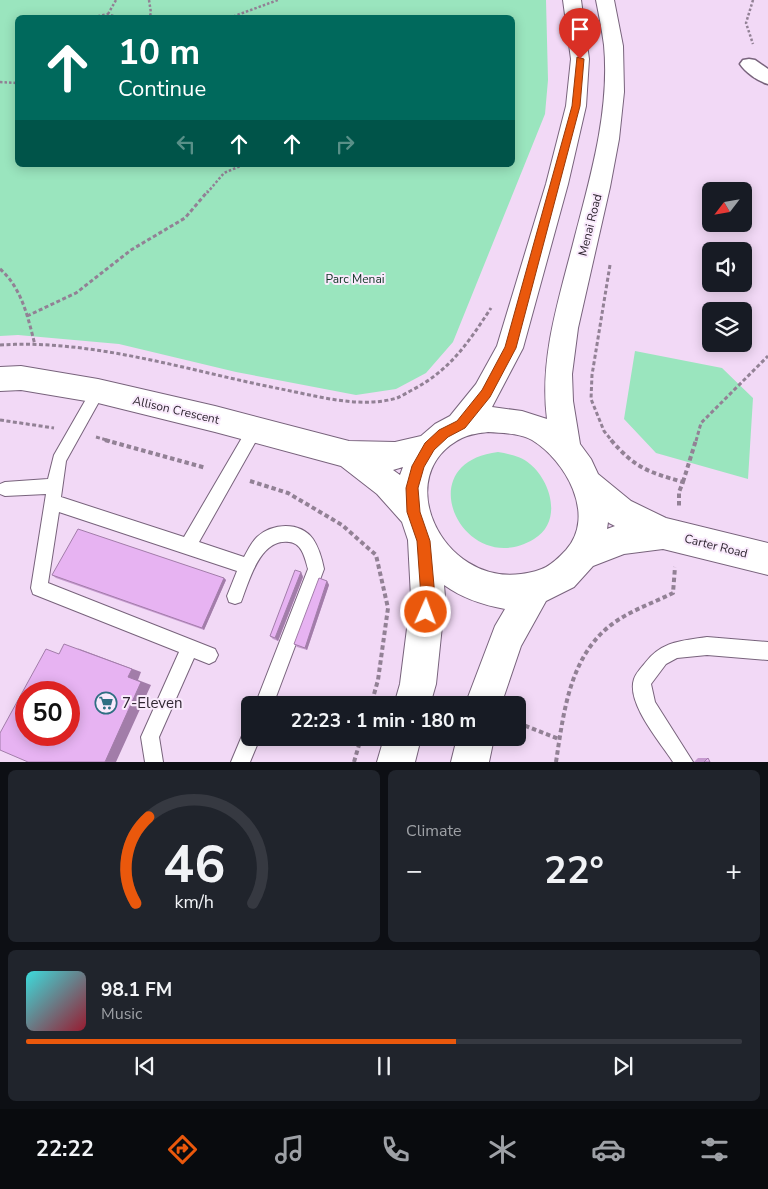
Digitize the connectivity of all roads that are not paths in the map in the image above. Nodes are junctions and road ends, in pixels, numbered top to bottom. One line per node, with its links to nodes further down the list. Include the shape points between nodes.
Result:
1 (572, 0): 7 (main road, via 580,59 576,106 556,184 510,348 486,393)
2 (605, 0): 10 (main road, Menai Road, via 612,39 614,81 611,127 557,376)
3 (749, 64): 4 (street)
4 (768, 78)
5 (0, 379): 6 (main road, Allison Crescent, via 21,378)
6 (98, 391): 8 (main road, Allison Crescent); 14 (lane, via 59,460)
7 (461, 424): 9 (main road); 10 (main road, via 488,418 516,421 543,432)
8 (255, 430): 11 (main road, Allison Crescent); 17 (lane)
9 (430, 446): 11 (main road, Allison Crescent, via 395,456); 15 (main road, via 418,466 412,488)
10 (566, 450): 12 (main road, via 580,466)
11 (350, 455): 15 (main road, Allison Crescent, via 388,484)
12 (588, 486): 16 (main road, Carter Road, via 620,512); 18 (main road, via 593,509 592,525)
13 (4, 489): 14 (lane)
14 (54, 494): 17 (lane); 23 (lane, via 39,588)
15 (418, 527): 21 (main road, via 444,566 472,584 503,592); 27 (main road, via 428,597)
16 (670, 535): 18 (main road, Carter Road, via 623,538); 19 (main road, Carter Road)
17 (188, 546): 20 (lane)
18 (582, 554): 21 (main road, via 563,576)
19 (768, 559)
20 (247, 566): 22 (lane); 26 (lane, via 264,541 279,533 293,534 306,542 316,569)
21 (535, 589): 28 (main road, via 507,638)
22 (235, 596)
23 (190, 648): 25 (lane); 32 (lane, via 150,736)
24 (768, 650): 36 (lane, via 707,646 676,650 660,658 642,681 647,707)
25 (209, 655)
26 (267, 696)
27 (415, 696)
28 (486, 696)
29 (247, 746): 33 (lane)
30 (401, 746): 34 (main road)
31 (474, 746): 35 (main road)
32 (154, 762)
33 (240, 762)
34 (396, 762)
35 (470, 762)
36 (684, 762)

